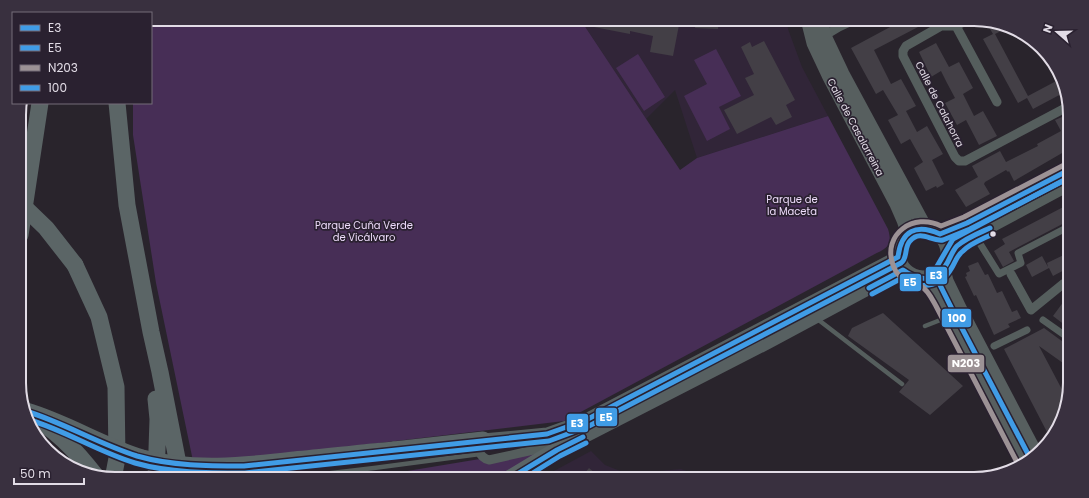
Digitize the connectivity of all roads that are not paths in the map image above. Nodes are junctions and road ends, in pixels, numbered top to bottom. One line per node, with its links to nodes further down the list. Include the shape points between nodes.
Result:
1 (812, 26): 6 (main road, Calle de Casalarreina)
2 (820, 26): 6 (main road, Calle de Casalarreina)
3 (844, 26): 6 (street)
4 (935, 26): 10 (street, Calle de Calahorra, via 906,46 903,56 959,161 965,161)
5 (956, 26): 7 (street)
6 (819, 40): 15 (main road, Calle de Casalarreina, via 842,74); 17 (main road, Calle de Casalarreina, via 830,77 897,204)
7 (996, 102)
8 (40, 104): 13 (highway)
9 (117, 104): 30 (highway, via 127,205)
10 (1062, 109)
11 (1063, 173): 18 (street, via 967,223)
12 (1063, 188): 21 (street, via 957,245)
13 (26, 195)
14 (26, 209): 41 (highway, bridge, via 46,228 75,265 99,317 116,387)
15 (925, 228): 17 (main road); 18 (main road)
16 (1063, 230): 19 (street, via 1018,253 1021,263 999,274)
17 (908, 232): 20 (main road, via 900,243)
18 (940, 234): 21 (main road, via 947,245)
19 (979, 242)
20 (901, 263): 23 (main road, via 909,275); 26 (main road); 37 (main road, via 586,420 547,434)
21 (946, 264): 23 (main road, via 938,274); 38 (main road, via 946,280 960,310)
22 (1011, 274): 24 (street, via 1031,310)
23 (924, 279): 25 (main road, via 933,288)
24 (1063, 287)
25 (949, 316): 28 (lane); 39 (main road)
26 (815, 317): 33 (lane); 36 (main road)
27 (1043, 320): 31 (street)
28 (925, 326)
29 (1027, 330): 32 (street)
30 (150, 332): 42 (highway, via 158,419); 43 (highway)
31 (1063, 334)
32 (994, 346)
33 (902, 384)
34 (31, 413): 37 (highway, bridge, via 124,452 170,463 202,466 244,466 394,450)
35 (34, 418): 40 (highway, via 77,452)
36 (576, 441): 37 (street, via 489,460 484,458); 45 (highway)
37 (482, 447): 44 (lane, via 421,463)
38 (1033, 450)
39 (1022, 458)
40 (89, 468)
41 (114, 472)
42 (156, 472)
43 (181, 472)
44 (342, 472)
45 (521, 472)

